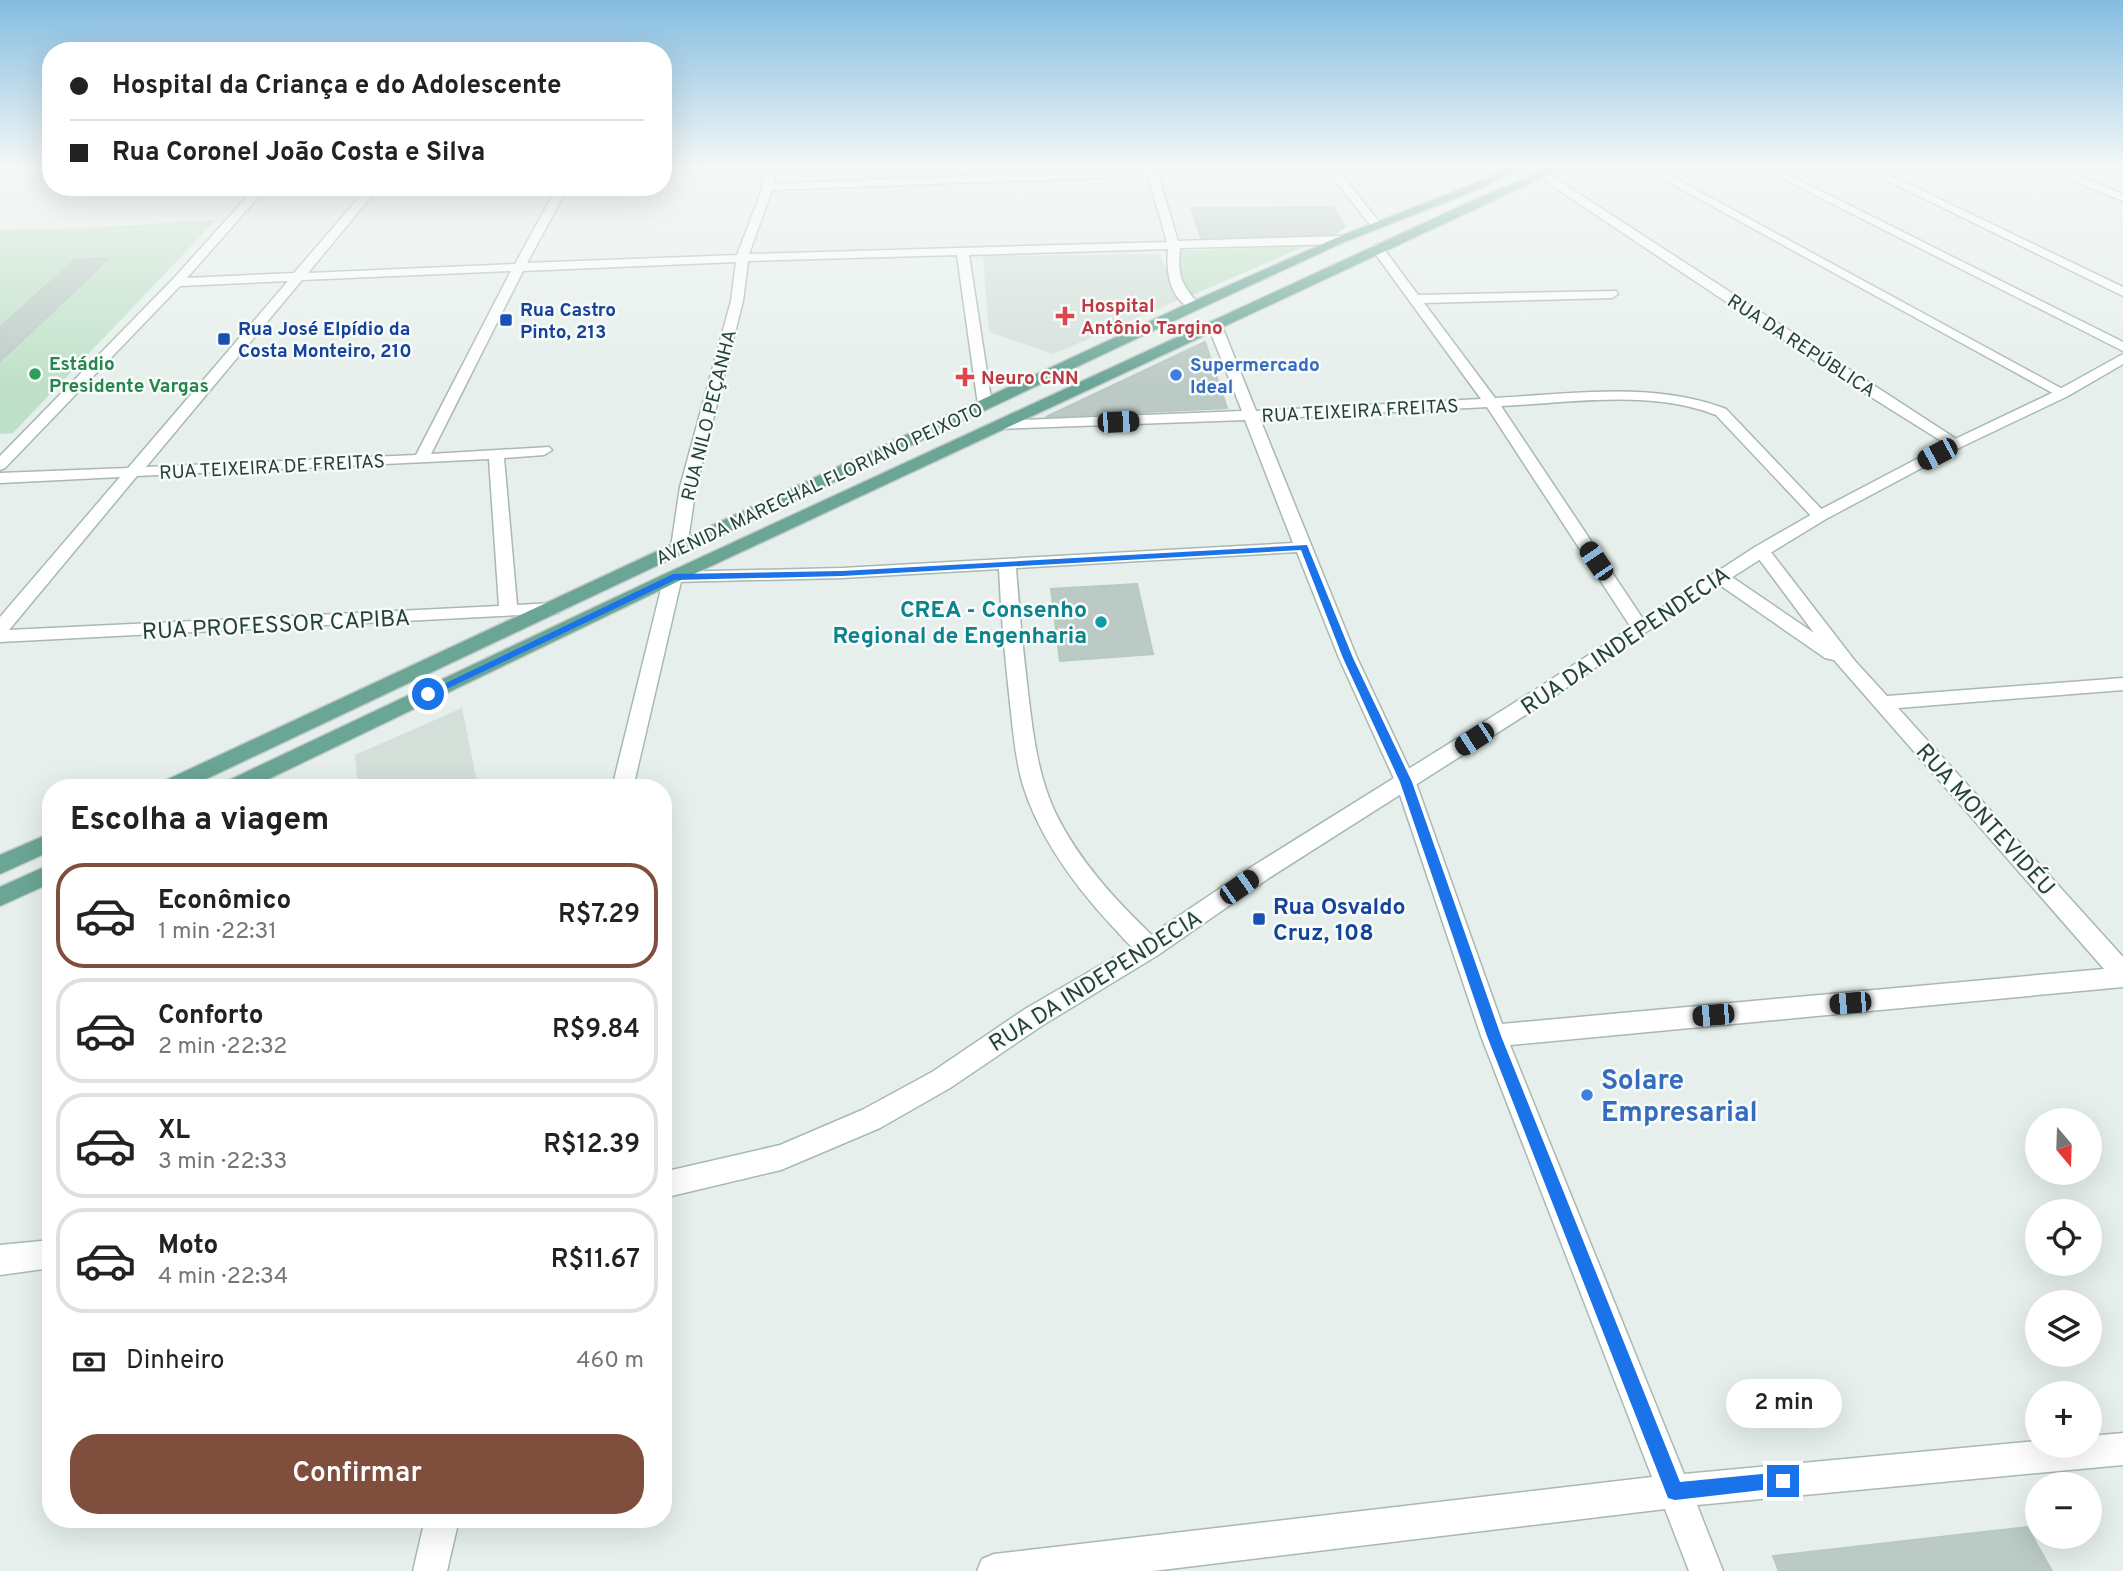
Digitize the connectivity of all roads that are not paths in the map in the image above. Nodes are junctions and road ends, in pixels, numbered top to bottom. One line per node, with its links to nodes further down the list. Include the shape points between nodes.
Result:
1 (213, 241): 19 (street)
2 (328, 241): 18 (street)
3 (533, 241): 17 (street)
4 (748, 241): 16 (street, RUA NILO PEÇANHA)
5 (1173, 241): 13 (street)
6 (1304, 241): 13 (street)
7 (1337, 241): 23 (main road, AVENIDA MARECHAL FLORIANO PEIXOTO)
8 (1392, 241): 14 (main road, AVENIDA MARECHAL FLORIANO PEIXOTO)
9 (1643, 241): 32 (street, RUA DA REPÚBLICA)
10 (1783, 241): 27 (street)
11 (1913, 241): 25 (street)
12 (2018, 241): 20 (street)
13 (1174, 246): 15 (street); 23 (street, via 1176,282)
14 (1377, 248): 22 (street); 24 (main road, AVENIDA MARECHAL FLORIANO PEIXOTO)
15 (963, 252): 16 (street); 29 (street)
16 (742, 258): 17 (street); 40 (street, RUA NILO PEÇANHA, via 737,301 688,487)
17 (519, 267): 18 (street); 35 (street)
18 (298, 276): 19 (street); 37 (street)
19 (177, 282): 36 (street)
20 (2123, 292)
21 (1612, 294): 22 (street)
22 (1413, 299): 28 (street)
23 (1194, 306): 29 (main road, AVENIDA MARECHAL FLORIANO PEIXOTO)
24 (1215, 326): 30 (street); 31 (main road, AVENIDA MARECHAL FLORIANO PEIXOTO)
25 (2123, 347)
26 (2123, 358): 27 (street, RUA DA INDEPENDECIA)
27 (2063, 393): 32 (street, RUA DA INDEPENDECIA)
28 (1492, 404): 30 (street, RUA TEIXEIRA FREITAS); 39 (street, RUA TEIXEIRA FREITAS, via 1616,396 1701,403 1721,412); 48 (street)
29 (985, 405): 40 (main road, AVENIDA MARECHAL FLORIANO PEIXOTO)
30 (1250, 416): 31 (street, RUA TEIXEIRA FREITAS); 41 (street)
31 (997, 425): 44 (main road, AVENIDA MARECHAL FLORIANO PEIXOTO)
32 (1956, 444): 39 (street, RUA DA INDEPENDECIA)
33 (544, 450): 34 (street, RUA TEIXEIRA DE FREITAS)
34 (496, 454): 35 (street, RUA TEIXEIRA DE FREITAS); 47 (street)
35 (421, 459): 37 (street, RUA TEIXEIRA DE FREITAS)
36 (0, 465)
37 (134, 473): 38 (street, RUA TEIXEIRA DE FREITAS); 49 (street)
38 (0, 478)
39 (1820, 516): 42 (street, RUA DA INDEPENDECIA)
40 (679, 547): 44 (main road, RUA NILO PEÇANHA); 46 (main road, AVENIDA MARECHAL FLORIANO PEIXOTO)
41 (1304, 547): 43 (street); 57 (street, via 1348,658)
42 (1761, 551): 45 (street, RUA DA INDEPENDECIA); 51 (street, RUA MONTEVIDÉU)
43 (1007, 564): 44 (street); 62 (street, via 1026,758 1038,794 1056,835 1090,882 1120,921)
44 (673, 577): 55 (main road, AVENIDA MARECHAL FLORIANO PEIXOTO); 56 (street, RUA NILO PEÇANHA)
45 (1720, 577): 48 (street, RUA DA INDEPENDECIA); 51 (street, RUA MONTEVIDÉU)
46 (552, 610): 47 (street, RUA PROFESSOR CAPIBA); 54 (main road, AVENIDA MARECHAL FLORIANO PEIXOTO)
47 (508, 611): 50 (street, RUA PROFESSOR CAPIBA)
48 (1640, 628): 57 (street, RUA DA INDEPENDECIA)
49 (0, 629)
50 (0, 636)
51 (1848, 665): 53 (street, RUA MONTEVIDÉU)
52 (2123, 684): 53 (street)
53 (1883, 702): 63 (street, RUA MONTEVIDÉU)
54 (186, 779)
55 (249, 779)
56 (624, 779)
57 (1406, 782): 62 (street, RUA DA INDEPENDECIA); 64 (street)
58 (42, 845): 59 (main road)
59 (0, 865)
60 (42, 877): 61 (main road)
61 (0, 897)
62 (1150, 948): 65 (street, RUA DA INDEPENDECIA, via 871,1119 781,1157)
63 (2123, 975): 64 (street)
64 (1494, 1036): 69 (street)
65 (672, 1183)
66 (42, 1255): 67 (street)
67 (0, 1260)
68 (2123, 1449): 69 (street)
69 (1675, 1491): 72 (street); 73 (street)
70 (441, 1528): 71 (street)
71 (430, 1571)
72 (994, 1571)
73 (1706, 1571)

